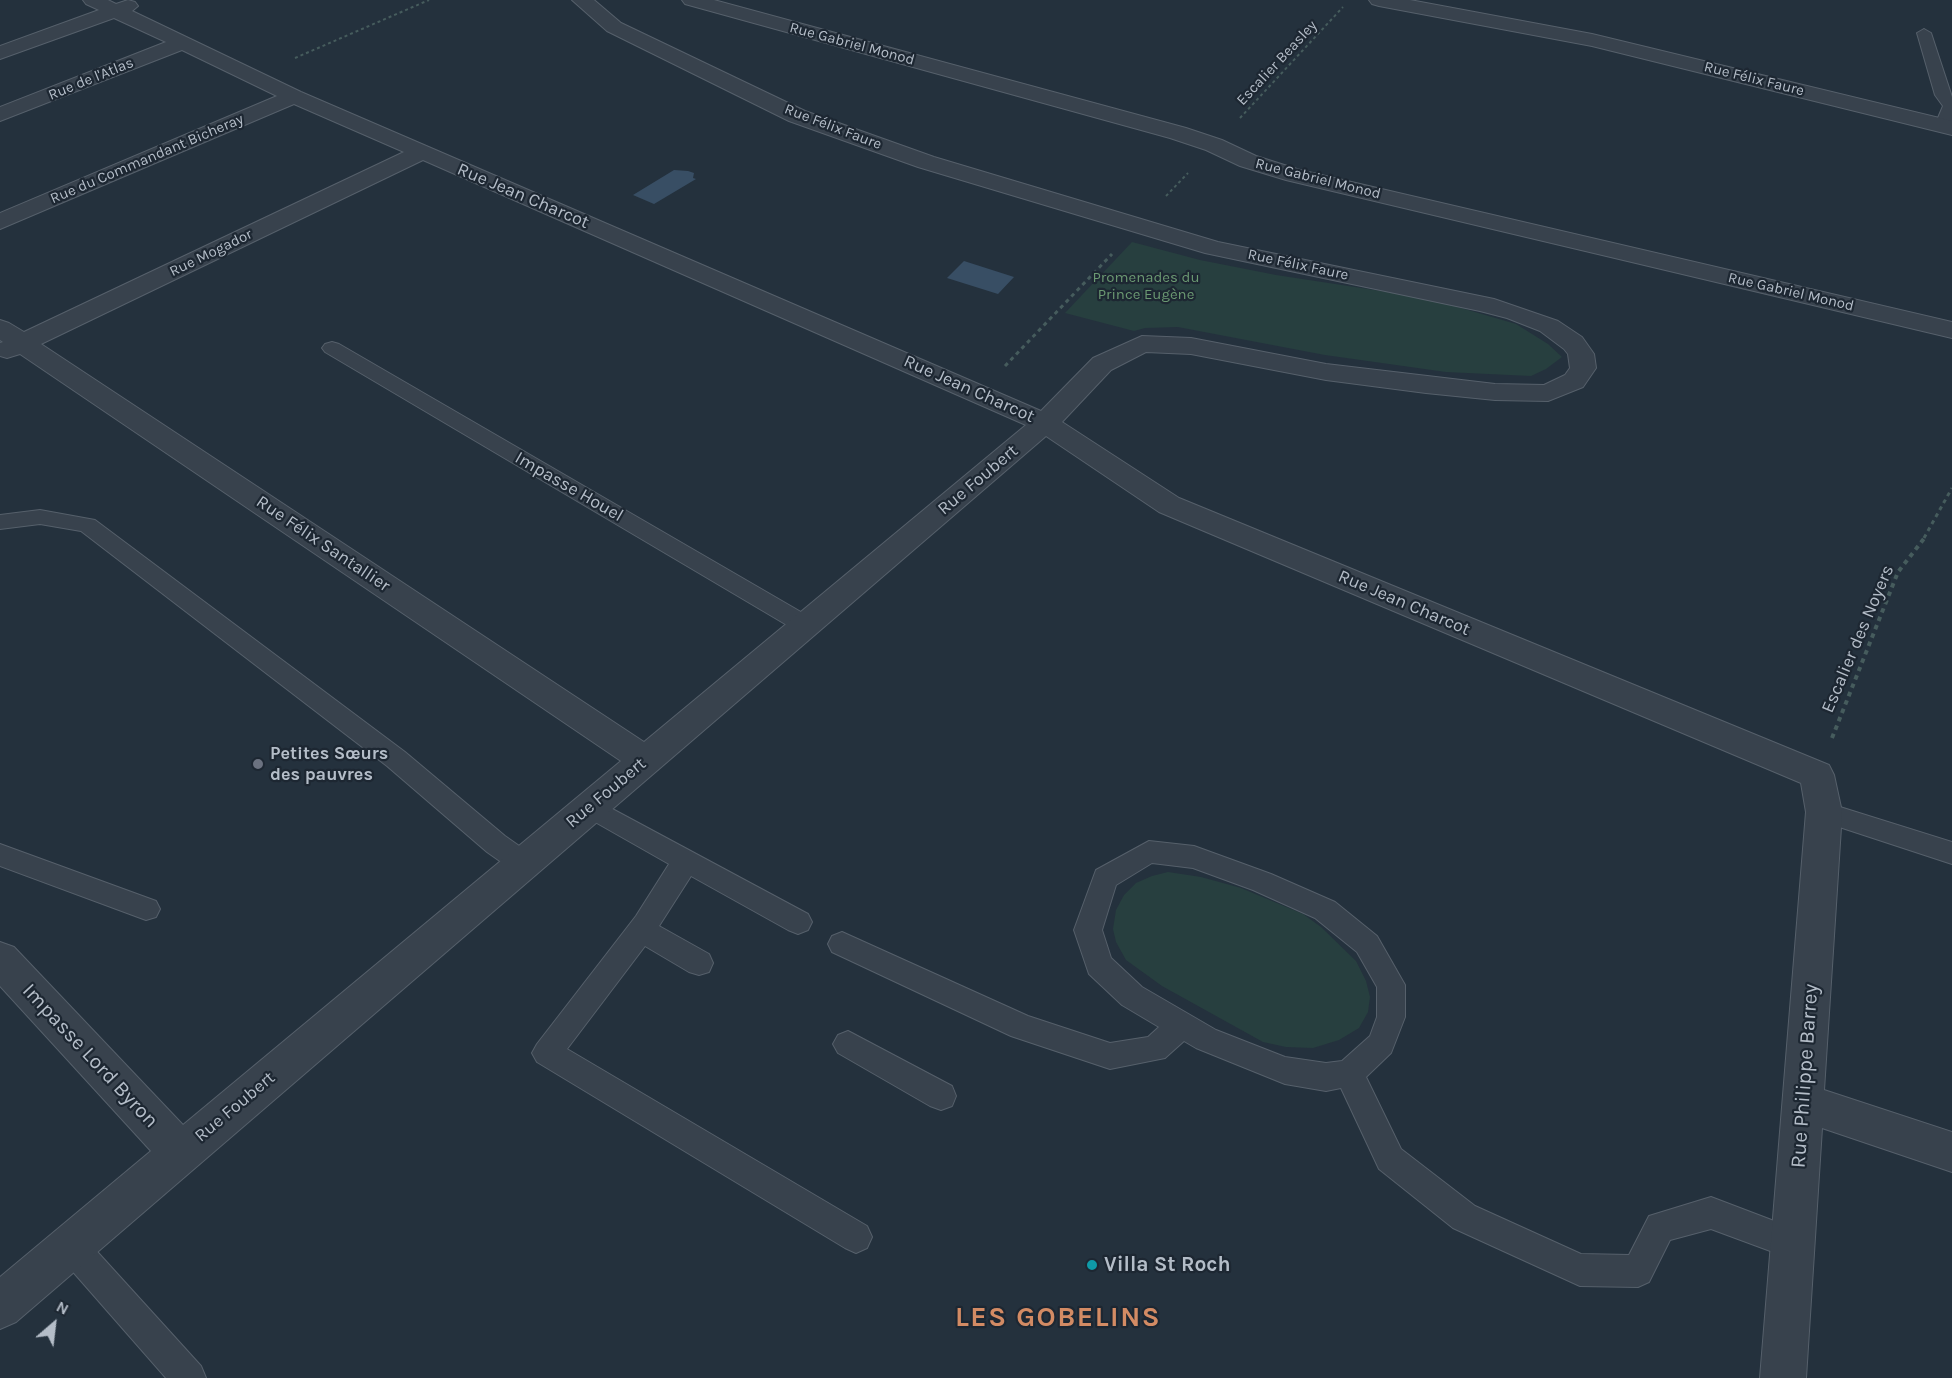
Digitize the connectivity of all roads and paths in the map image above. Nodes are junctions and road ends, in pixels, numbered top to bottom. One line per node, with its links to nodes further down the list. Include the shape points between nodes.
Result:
1 (93, 0): 8 (street, Rue Jean Charcot)
2 (144, 0): 8 (street)
3 (429, 0): 11 (path)
4 (582, 0): 25 (street, Rue Félix Faure, via 614,27 797,116 926,162 1214,248 1516,313 1549,326 1573,343 1581,354 1583,368 1574,381 1548,393 1495,392 1326,372 1191,346)
5 (692, 0): 22 (street, Rue Gabriel Monod, via 1178,133 1294,175)
6 (1379, 0): 16 (street, Rue Félix Faure, via 1592,40)
7 (1342, 10): 15 (path, Escalier Beasley)
8 (115, 11): 10 (street, Rue Jean Charcot); 12 (street)
9 (1924, 33): 16 (lane, via 1943,95 1952,106)
10 (182, 43): 13 (street, Rue Jean Charcot); 14 (street, Rue de l'Atlas)
11 (309, 52)
12 (0, 53)
13 (294, 96): 17 (street, Rue Jean Charcot); 20 (street, Rue du Commandant Bicheray)
14 (0, 115)
15 (1237, 122)
16 (1947, 127)
17 (422, 152): 24 (street, Rue Mogador); 27 (street, Rue Jean Charcot)
18 (1193, 167): 19 (path)
19 (1160, 202)
20 (0, 222)
21 (1115, 251): 23 (path)
22 (1952, 330)
23 (1033, 336)
24 (7, 342): 31 (street, Rue Félix Santallier)
25 (1142, 344): 27 (street, Rue Foubert, via 1102,364)
26 (332, 348): 30 (lane, Impasse Houel)
27 (1045, 423): 30 (street, Rue Foubert); 32 (street, Rue Jean Charcot, via 1169,505)
28 (1952, 488): 32 (path, Escalier des Noyers, via 1929,532 1898,572)
29 (0, 522): 37 (lane, via 40,517 87,525 396,759)
30 (806, 625): 31 (street, Rue Foubert)
31 (645, 760): 33 (street, Rue Foubert)
32 (1821, 794): 34 (lane); 48 (street, Rue Philippe Barrey)
33 (590, 807): 36 (lane); 37 (street, Rue Foubert)
34 (1952, 853)
35 (0, 855): 38 (lane)
36 (686, 860): 39 (lane); 40 (lane)
37 (523, 863): 50 (street, Rue Foubert)
38 (146, 909)
39 (798, 922)
40 (641, 930): 43 (lane); 51 (lane, via 547,1053)
41 (842, 944): 44 (lane, via 1022,1027 1110,1056 1155,1048)
42 (0, 959): 50 (street, Impasse Lord Byron)
43 (699, 963)
44 (1181, 1025): 46 (lane, via 1285,1070 1326,1077); 46 (lane, via 1132,996 1099,965 1088,930 1105,878 1149,852 1194,857 1263,882 1325,910 1367,944 1391,985 1391,1017 1381,1044)
45 (848, 1044): 47 (lane)
46 (1348, 1073): 52 (lane, via 1390,1159 1464,1217 1580,1270 1638,1271 1660,1227 1711,1213)
47 (941, 1096)
48 (1803, 1102): 49 (street); 52 (street, Rue Philippe Barrey)
49 (1952, 1152)
50 (181, 1153): 53 (street, Rue Foubert)
51 (856, 1237)
52 (1792, 1243): 56 (street, Rue Philippe Barrey)
53 (70, 1246): 54 (street, Rue Foubert); 55 (lane)
54 (0, 1306)
55 (189, 1378)
56 (1782, 1378)

